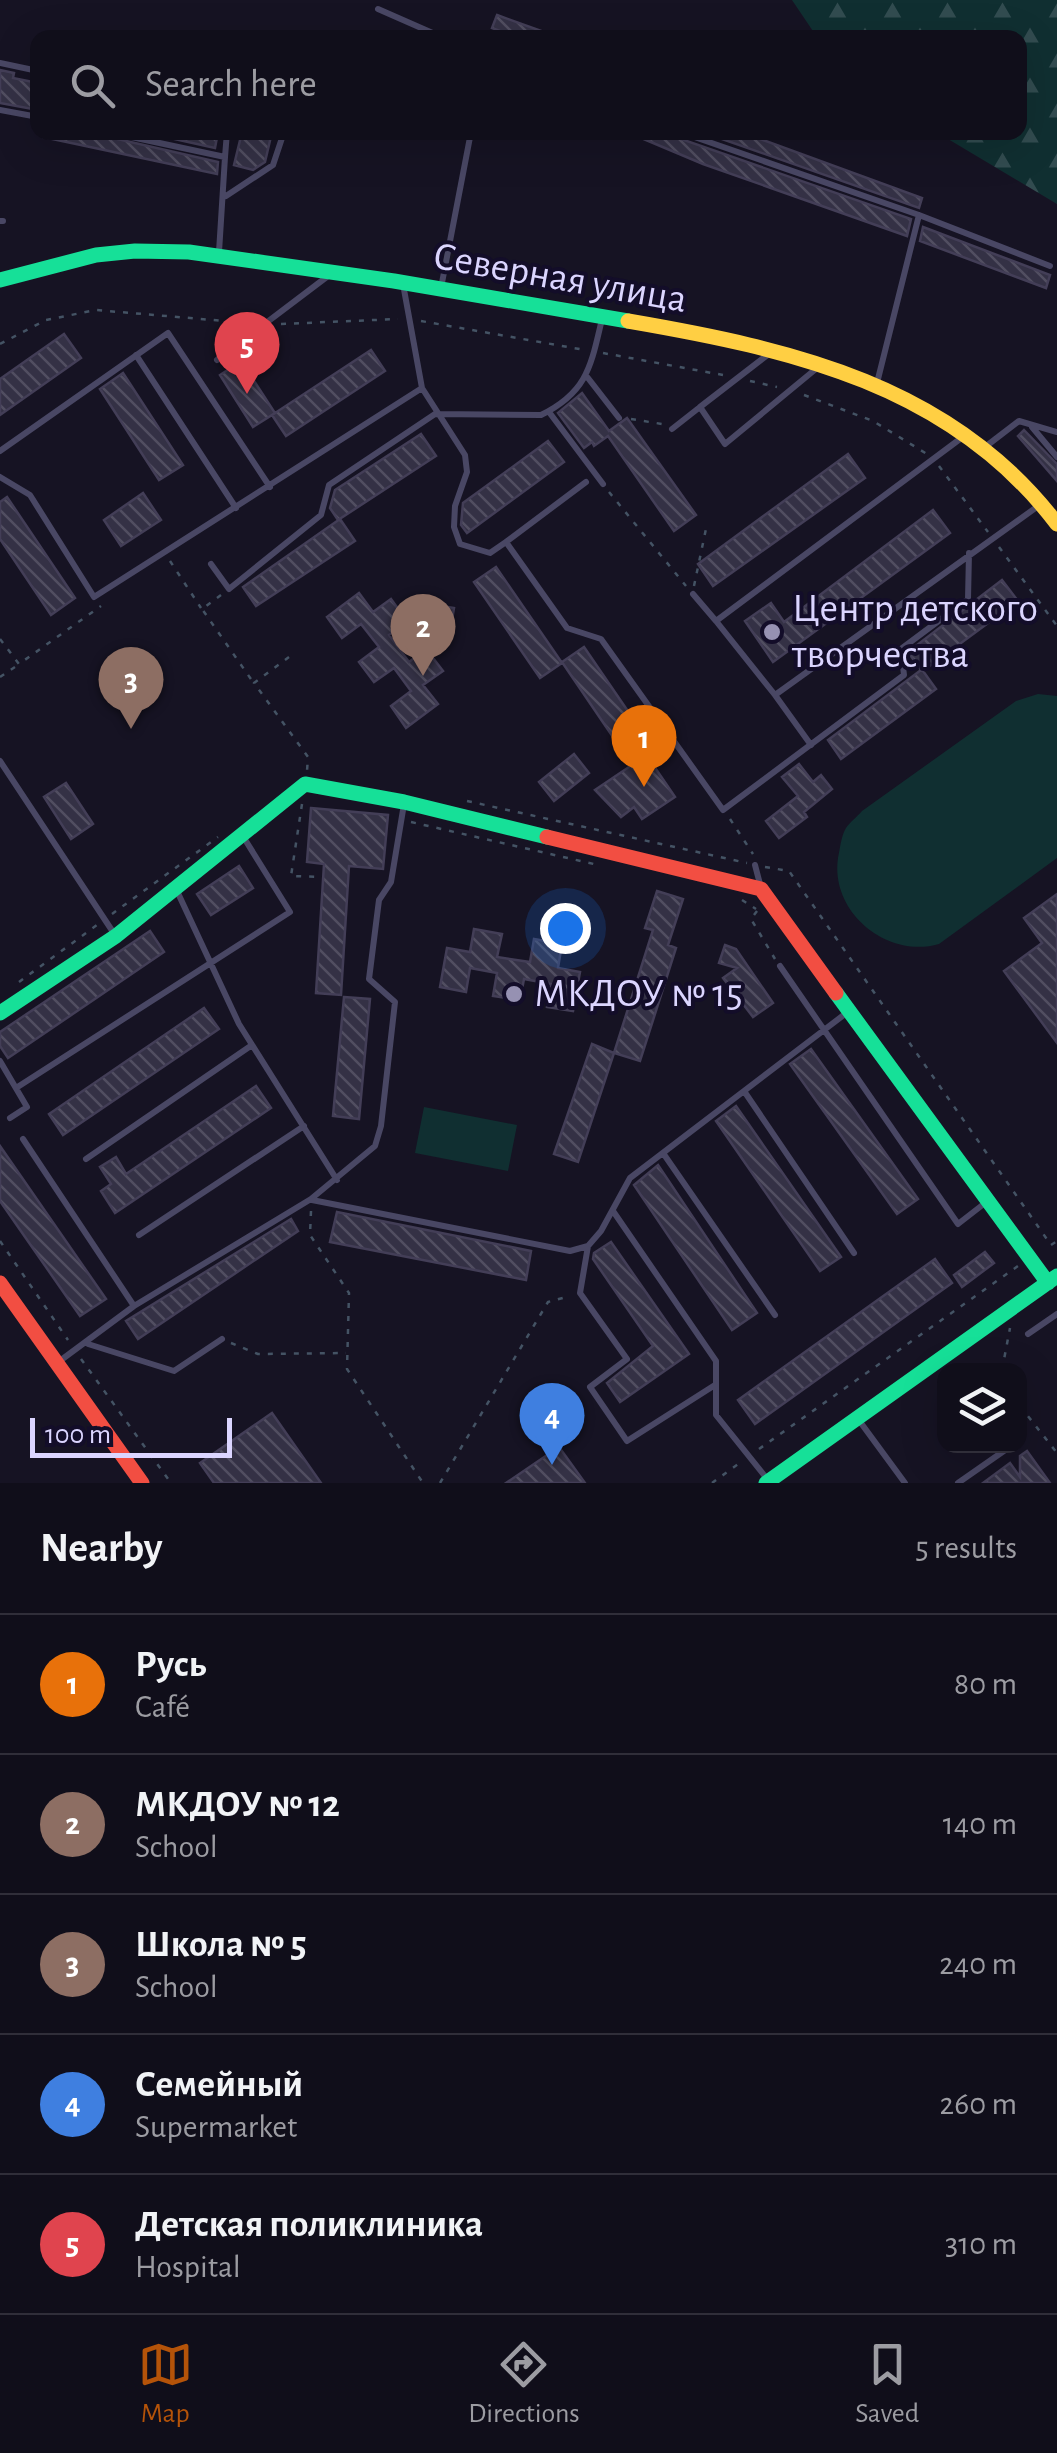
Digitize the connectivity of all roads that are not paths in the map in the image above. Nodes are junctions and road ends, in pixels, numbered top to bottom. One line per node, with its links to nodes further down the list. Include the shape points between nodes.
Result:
1 (378, 9): 2 (lane)
2 (426, 30)
3 (0, 64): 4 (lane)
4 (30, 70)
5 (0, 110): 6 (lane)
6 (30, 116)
7 (145, 140): 12 (lane)
8 (226, 140): 12 (lane)
9 (281, 140): 13 (lane, via 273,165)
10 (469, 140): 20 (lane)
11 (703, 140): 14 (lane)
12 (225, 157): 13 (lane)
13 (225, 197): 15 (lane)
14 (919, 215): 16 (lane); 27 (lane)
15 (218, 254): 17 (street, Северная улица); 18 (street, Северная улица, via 100,254)
16 (1050, 266)
17 (332, 272): 19 (street, Северная улица); 24 (lane)
18 (0, 280)
19 (402, 282): 20 (street, Северная улица); 28 (lane)
20 (441, 288): 21 (street, Северная улица)
21 (602, 318): 22 (street, Северная улица); 26 (lane)
22 (774, 350): 25 (street, Северная улица); 29 (lane)
23 (136, 355): 38 (lane); 43 (lane, via 168,333); 45 (lane)
24 (217, 360)
25 (821, 364): 27 (street, Северная улица); 29 (lane, via 724,444)
26 (588, 378): 30 (lane); 32 (lane)
27 (876, 385): 36 (street, Северная улица)
28 (422, 388): 31 (lane); 43 (lane)
29 (700, 408): 34 (lane)
30 (548, 412): 31 (lane); 42 (lane)
31 (435, 414): 47 (lane, via 468,466 455,506 460,544 490,553); 49 (lane, via 329,485 321,515 229,589)
32 (619, 418)
33 (1030, 425): 35 (lane); 37 (lane, via 1019,421); 39 (lane)
34 (672, 429)
35 (1057, 432)
36 (968, 434): 37 (street, Северная улица); 51 (lane)
37 (985, 446): 44 (street, Северная улица)
38 (0, 451)
39 (1057, 457)
40 (0, 478): 45 (lane, via 30,495 94,597)
41 (586, 482): 47 (lane)
42 (603, 484)
43 (270, 487): 45 (lane)
44 (1042, 503): 46 (street, Северная улица); 48 (lane)
45 (236, 508)
46 (1057, 524)
47 (506, 542): 53 (lane, via 568,628 601,639 723,810)
48 (969, 553): 52 (lane); 53 (lane, via 968,599 901,649 904,675)
49 (212, 564)
50 (692, 594): 51 (lane)
51 (716, 622): 52 (lane)
52 (774, 695): 53 (lane)
53 (811, 745)
54 (0, 761): 60 (lane)
55 (404, 802): 56 (street, via 304,784); 58 (street); 75 (lane, via 391,882 379,900 369,979 395,1002 381,1126 375,1146)
56 (236, 832): 59 (street); 61 (lane, via 290,912)
57 (756, 865): 58 (lane)
58 (761, 889): 63 (street)
59 (177, 890): 60 (street); 61 (lane)
60 (116, 936): 64 (street)
61 (209, 963): 66 (lane); 68 (lane)
62 (780, 966): 65 (lane)
63 (849, 1011): 65 (lane); 77 (street)
64 (0, 1013)
65 (823, 1030): 69 (lane); 77 (lane, via 958,1224)
66 (252, 1045): 71 (lane); 74 (lane)
67 (0, 1060): 68 (lane)
68 (16, 1088): 70 (lane, via 27,1107)
69 (744, 1090): 73 (lane); 81 (lane)
70 (10, 1118)
71 (304, 1126): 75 (lane); 79 (lane)
72 (24, 1139): 84 (lane)
73 (663, 1152): 78 (lane, via 630,1178); 86 (lane)
74 (86, 1159)
75 (337, 1180): 76 (lane)
76 (311, 1199): 80 (lane, via 570,1252); 84 (lane)
77 (988, 1200): 82 (street)
78 (613, 1210): 80 (lane); 91 (lane, via 716,1361)
79 (139, 1235)
80 (588, 1246): 91 (lane, via 580,1293 627,1359 590,1387 627,1441)
81 (854, 1253)
82 (1052, 1279): 92 (street)
83 (0, 1284): 90 (street)
84 (134, 1306): 89 (lane)
85 (1057, 1314): 87 (lane)
86 (775, 1315)
87 (1028, 1334)
88 (222, 1339): 89 (lane, via 174,1371)
89 (86, 1344): 90 (lane)
90 (56, 1364): 95 (street)
91 (715, 1385): 94 (lane, via 716,1415)
92 (857, 1418): 94 (street); 96 (lane)
93 (1001, 1453): 97 (lane)
94 (767, 1482)
95 (142, 1483)
96 (905, 1483)
97 (958, 1483)

